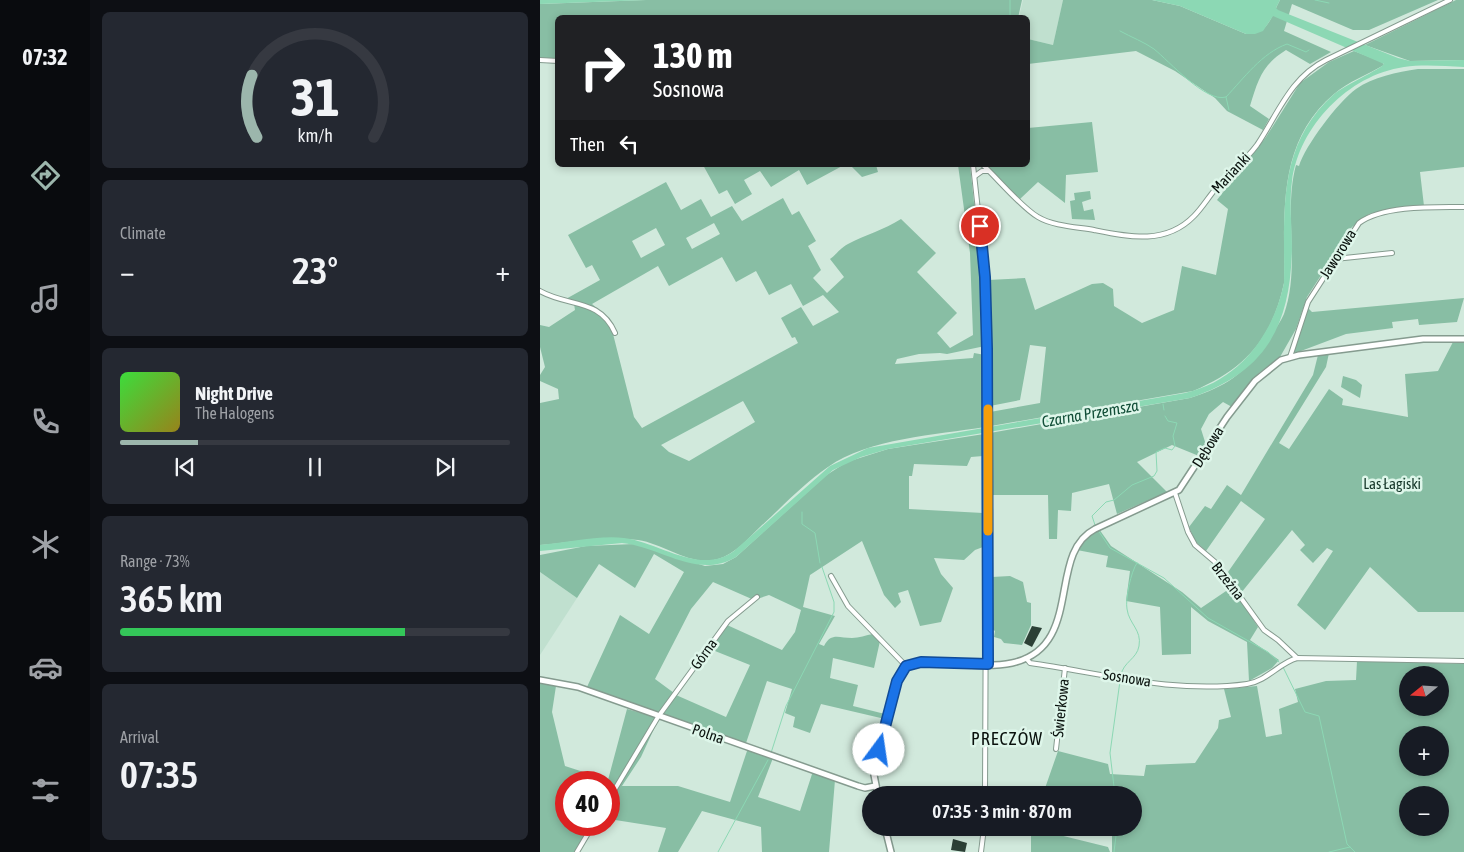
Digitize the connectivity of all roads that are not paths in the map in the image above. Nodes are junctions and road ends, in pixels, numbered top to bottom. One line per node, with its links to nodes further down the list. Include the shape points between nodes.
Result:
1 (1450, 0): 6 (street, Marianki, via 1316,66 1301,78 1251,152 1194,217 1162,235 1144,238 1120,236 1041,218)
2 (540, 60): 3 (street)
3 (555, 60)
4 (973, 167): 7 (street)
5 (985, 167): 6 (street, Marianki)
6 (990, 172): 7 (street, via 982,171)
7 (975, 176): 21 (street, via 985,277)
8 (1464, 207): 10 (street, Jaworowa, via 1404,210 1367,218 1356,225)
9 (1392, 253): 10 (street)
10 (1335, 259): 14 (street, Jaworowa, via 1308,302)
11 (540, 291): 12 (street, via 594,308 610,322)
12 (615, 333)
13 (1464, 339): 14 (street, Dębowa, via 1423,339)
14 (1290, 357): 15 (street, Dębowa, via 1268,369 1251,386 1227,417 1187,481)
15 (1175, 493): 18 (street, Dębowa, via 1082,538 1073,554 1056,625 1043,645); 19 (street, Brzeźna, via 1195,545 1215,562 1264,630)
16 (831, 576): 22 (street, via 848,606)
17 (757, 597): 25 (street, Górna, via 728,621)
18 (1026, 658): 21 (street); 23 (street, Sosnowa, via 1030,663)
19 (1298, 658): 20 (street, Sosnowa); 23 (street, Sosnowa, via 1288,660 1258,681 1229,685 1174,686)
20 (1464, 661)
21 (988, 664): 22 (street, via 921,662); 29 (street)
22 (906, 666): 28 (street, via 899,675 888,715 876,763)
23 (1065, 668): 26 (street, Świerkowa)
24 (540, 680): 25 (street, Polna, via 578,687)
25 (658, 717): 27 (street, Górna); 30 (street, Polna)
26 (1056, 749)
27 (620, 781)
28 (875, 786)
29 (986, 786)
30 (862, 787)
31 (587, 836): 34 (street)
32 (888, 836): 35 (street)
33 (983, 836): 36 (street)
34 (577, 852)
35 (892, 852)
36 (981, 852)

